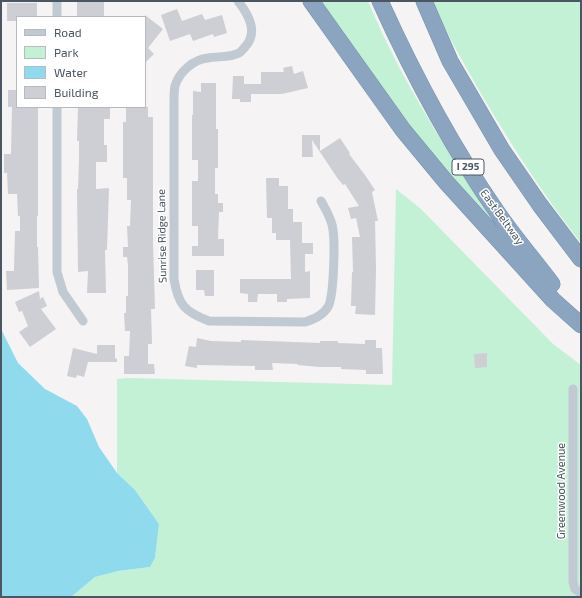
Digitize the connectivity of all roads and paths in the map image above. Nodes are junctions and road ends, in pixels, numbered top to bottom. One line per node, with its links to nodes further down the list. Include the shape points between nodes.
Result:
1 (57, 1): 6 (street)
2 (238, 1): 8 (street, Sunrise Ridge Lane, via 247,13 253,33 248,44 240,53 206,58 192,64 182,72 175,86 174,279 176,295 185,308 194,316 209,321 305,322 319,317 328,307 333,291 333,230)
3 (311, 1): 12 (highway, via 366,80 446,182 554,300)
4 (380, 1): 10 (highway, East Beltway / I 295, via 442,125 478,183 557,291)
5 (424, 1): 9 (highway, via 450,61 502,150)
6 (57, 16)
7 (57, 108): 11 (street, via 57,272 63,292)
8 (321, 201)
9 (581, 259)
10 (581, 318)
11 (83, 321)
12 (581, 325)
13 (573, 389): 14 (street, Greenwood Avenue, via 573,582)
14 (579, 592)

